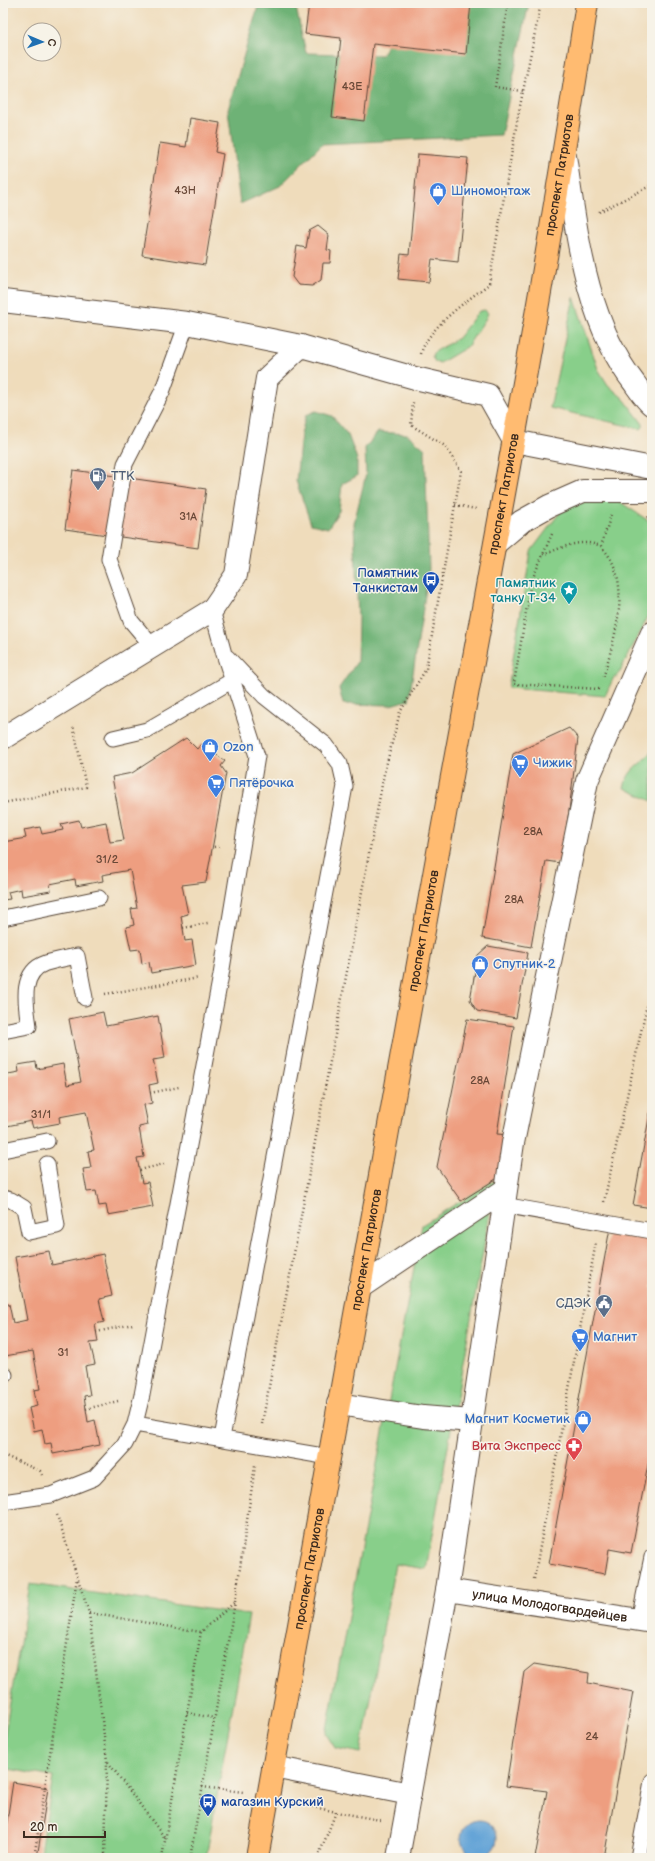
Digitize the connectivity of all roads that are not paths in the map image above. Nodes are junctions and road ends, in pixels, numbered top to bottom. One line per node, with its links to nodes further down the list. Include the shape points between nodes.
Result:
1 (587, 3): 2 (highway, проспект Патриотов)
2 (564, 152): 6 (street, via 588,286 603,329 621,366); 7 (highway, проспект Патриотов)
3 (3, 300): 4 (street)
4 (187, 323): 5 (street); 13 (lane, via 162,392 125,464 109,560 131,621)
5 (302, 346): 7 (street, via 415,378 488,395); 11 (street, via 267,378 236,575)
6 (652, 405)
7 (514, 441): 8 (street); 10 (highway, проспект Патриотов)
8 (652, 468)
9 (652, 491): 10 (street, via 584,491 549,506 522,522)
10 (496, 543): 28 (highway, проспект Патриотов)
11 (212, 610): 13 (street); 14 (lane)
12 (649, 646): 26 (street, via 587,781 512,1143)
13 (153, 647): 16 (street)
14 (224, 654): 15 (lane); 32 (lane, via 264,696 326,745 340,764 345,786)
15 (233, 680): 17 (lane, via 147,730); 31 (lane, via 257,756 221,975)
16 (3, 738)
17 (113, 738)
18 (99, 898): 19 (lane)
19 (3, 918)
20 (85, 998): 21 (lane, via 77,956 45,964 31,974 25,994 29,1026)
21 (3, 1031)
22 (47, 1141): 23 (lane)
23 (3, 1150)
24 (47, 1164): 25 (lane, via 57,1226 28,1232 24,1208)
25 (3, 1198)
26 (504, 1198): 27 (lane, via 600,1222); 28 (street, via 433,1237); 30 (street)
27 (652, 1231)
28 (359, 1288): 29 (highway, проспект Патриотов)
29 (338, 1404): 30 (street, via 423,1417); 33 (highway, проспект Патриотов)
30 (472, 1421): 36 (street)
31 (135, 1424): 32 (lane); 34 (lane, via 125,1444 94,1478 51,1495)
32 (222, 1438): 33 (lane)
33 (329, 1457): 38 (highway, проспект Патриотов)
34 (3, 1502)
35 (652, 1557): 37 (lane)
36 (447, 1590): 37 (street, улица Молодогвардейцев); 40 (street)
37 (646, 1621)
38 (273, 1767): 40 (street); 41 (highway, проспект Патриотов)
39 (652, 1784): 43 (lane)
40 (410, 1794): 42 (street)
41 (257, 1858)
42 (398, 1858)
43 (638, 1858)

